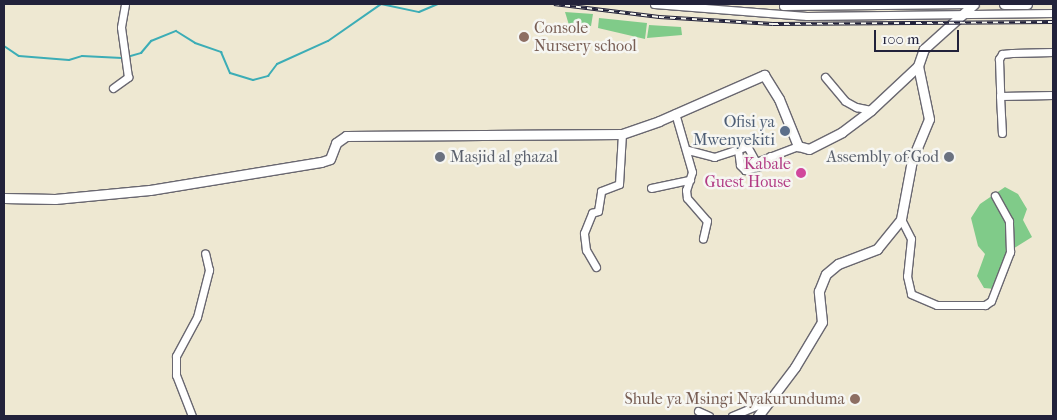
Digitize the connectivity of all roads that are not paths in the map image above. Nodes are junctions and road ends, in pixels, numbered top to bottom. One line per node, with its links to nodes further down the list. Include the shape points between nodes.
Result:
1 (125, 4): 12 (street, via 121,27 128,78)
2 (654, 4): 7 (street, via 807,16)
3 (974, 4): 6 (street); 7 (street)
4 (1004, 4): 5 (street)
5 (1027, 4)
6 (783, 6)
7 (965, 12): 8 (street); 10 (street, via 920,53)
8 (1053, 13)
9 (1053, 52): 14 (street, via 1001,55)
10 (918, 66): 15 (street); 27 (street, via 928,118 912,160)
11 (825, 77): 15 (street, via 845,100 856,107)
12 (113, 88)
13 (1053, 95): 14 (street)
14 (1000, 96): 17 (street)
15 (871, 110): 19 (street, via 815,147 805,150)
16 (676, 114): 18 (street); 19 (street, via 764,74 779,99); 20 (street)
17 (1002, 133)
18 (622, 134): 26 (street, via 346,136 336,142 330,159 321,162 150,190 55,199); 30 (street, via 619,184 601,191 598,211 592,213 584,233 586,250)
19 (798, 146): 22 (street, via 788,153)
20 (688, 150): 21 (street, via 711,157); 23 (street)
21 (738, 150): 22 (street, via 749,147 755,162); 22 (street, via 740,165 745,170 760,166)
22 (775, 153)
23 (690, 180): 24 (street); 28 (street, via 687,198 707,221)
24 (651, 188)
25 (995, 196): 27 (street, via 1009,221 1010,252 991,301 986,305 937,304 911,294 907,272 911,239)
26 (4, 198)
27 (901, 219): 31 (street, via 877,250 842,262 826,274 819,291 822,322)
28 (703, 239)
29 (205, 253): 33 (street, via 209,270 197,317 176,356 176,375)
30 (596, 267)
31 (772, 398): 35 (street); 36 (street)
32 (698, 411): 34 (street)
33 (192, 416)
34 (709, 416)
35 (732, 416)
36 (758, 416)

